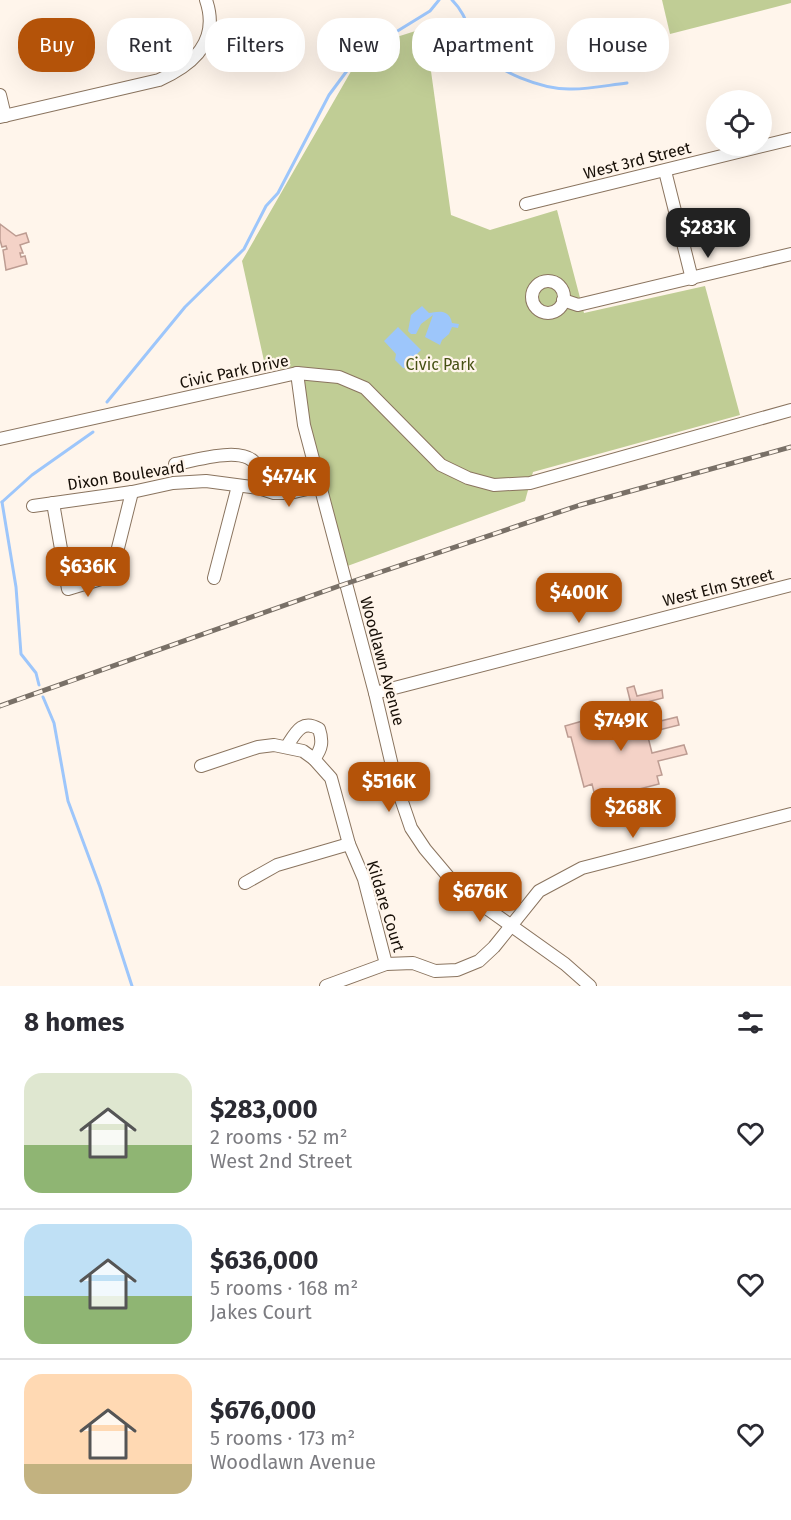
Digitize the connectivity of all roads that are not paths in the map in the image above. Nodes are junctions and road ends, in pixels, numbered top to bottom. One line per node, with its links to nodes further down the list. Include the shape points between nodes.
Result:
1 (206, 0): 3 (street, via 210,17 206,40 194,61 177,72 159,80)
2 (0, 95): 3 (street)
3 (3, 117)
4 (791, 139): 5 (street, West 3rd Street)
5 (665, 171): 6 (street, West 3rd Street); 8 (street)
6 (526, 204)
7 (791, 254): 8 (street)
8 (692, 279): 9 (street, via 578,305)
9 (563, 300)
10 (297, 373): 11 (street, Civic Park Drive, via 339,377 365,388 441,465 494,485 530,483); 12 (street, Civic Park Drive); 14 (street, Woodlawn Avenue, via 304,425)
11 (791, 410)
12 (0, 438)
13 (176, 465): 17 (street, via 235,453 250,458 258,468)
14 (316, 471): 16 (street, Woodlawn Avenue); 17 (street, Dixon Boulevard)
15 (238, 486): 17 (street, Dixon Boulevard); 18 (street, Dixon Boulevard, via 206,481); 21 (street)
16 (320, 486): 17 (street, Dixon Boulevard, via 290,493); 23 (street, Woodlawn Avenue)
17 (259, 488)
18 (132, 492): 19 (street, Dixon Boulevard); 19 (street, via 111,576 68,589)
19 (53, 503): 20 (street, Dixon Boulevard)
20 (33, 506)
21 (214, 579)
22 (791, 585): 23 (street, West Elm Street)
23 (375, 693): 30 (street, Woodlawn Avenue, via 411,828 457,887)
24 (287, 746): 25 (street, Kildare Court); 25 (street, via 297,729 313,725 320,729 322,743); 26 (street, Kildare Court, via 258,747)
25 (315, 759): 28 (street, Kildare Court, via 332,778)
26 (201, 766)
27 (791, 814): 30 (street, via 582,868 539,891)
28 (348, 844): 29 (street, via 277,865); 31 (street, Kildare Court, via 364,879)
29 (245, 883)
30 (510, 925): 31 (street, via 479,961 457,970 435,971 413,963); 33 (street, Woodlawn Avenue)
31 (386, 964): 32 (street)
32 (326, 986)
33 (590, 986)

